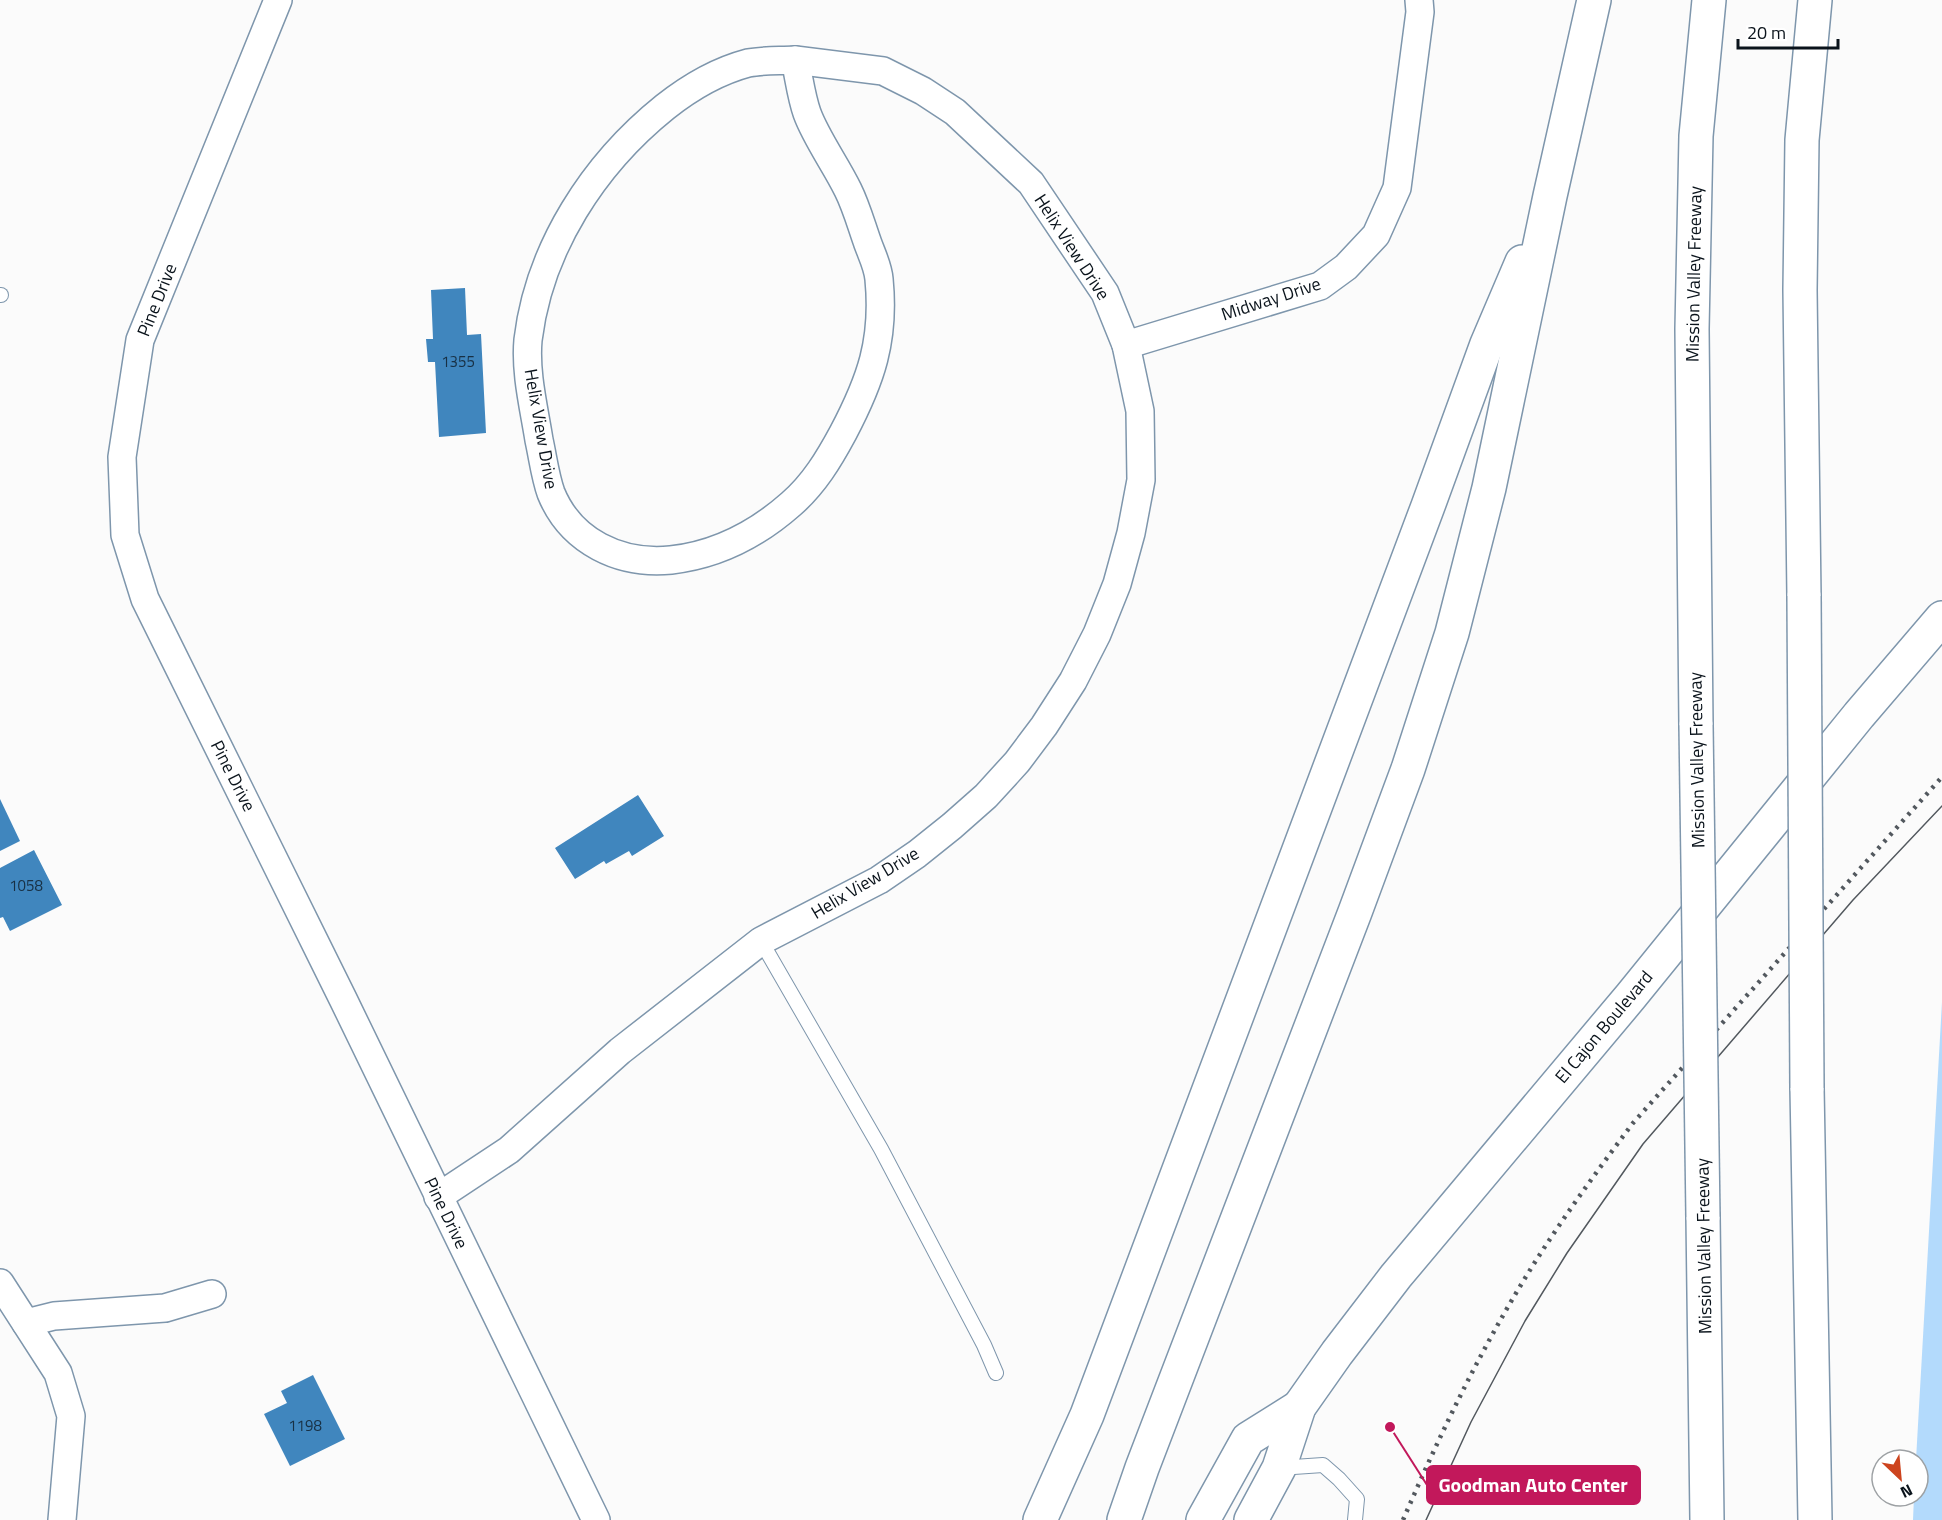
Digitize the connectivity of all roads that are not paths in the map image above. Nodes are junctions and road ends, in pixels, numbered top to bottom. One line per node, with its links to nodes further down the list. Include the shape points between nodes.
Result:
1 (1419, 0): 8 (street, Midway Drive, via 1397,188 1376,235 1346,267 1320,286)
2 (1594, 0): 7 (main road)
3 (1709, 0): 28 (main road, Mission Valley Freeway, bridge, via 1696,136 1692,329)
4 (1815, 0): 29 (main road, bridge, via 1802,140 1800,290)
5 (276, 1): 12 (street, Pine Drive, via 140,340 122,457 125,534 145,599)
6 (795, 60): 6 (street, Helix View Drive, via 749,63 708,79 652,118 604,167 583,196 540,285 528,342 530,387 546,477 560,511 571,525 600,548 617,555 653,561 680,559 733,543 765,524 800,497 817,477 858,405 870,375 878,345 879,273 849,192 807,112); 8 (street, Helix View Drive, via 884,71 955,112 1030,183 1105,293)
7 (1550, 196): 18 (main road, via 1487,344); 24 (main road, via 1489,488 1452,633 1408,769)
8 (1126, 345): 11 (street, Helix View Drive, via 1140,411 1141,480 1117,584 1073,681 1017,762 952,826 879,880)
9 (1942, 618): 10 (main road, El Cajon Boulevard)
10 (1928, 645): 17 (main road, El Cajon Boulevard, via 1859,715 1631,996 1396,1276)
11 (761, 941): 12 (street, Helix View Drive, via 620,1051 508,1150); 16 (lane, via 881,1149)
12 (438, 1197): 21 (street, Pine Drive)
13 (0, 1283): 15 (street)
14 (212, 1294): 15 (street, via 165,1308 54,1316)
15 (26, 1323): 20 (street, via 58,1373 71,1416)
16 (996, 1373)
17 (1299, 1407): 19 (main road, El Cajon Boulevard); 25 (main road, El Cajon Boulevard, via 1248,1439)
18 (1087, 1415): 22 (main road); 23 (main road)
19 (1279, 1468): 26 (main road, El Cajon Boulevard); 27 (lane, via 1323,1465 1357,1499)
20 (62, 1520)
21 (596, 1520)
22 (1040, 1520)
23 (1065, 1520)
24 (1124, 1520)
25 (1203, 1520)
26 (1251, 1520)
27 (1355, 1520)
28 (1707, 1520)
29 (1815, 1520)

